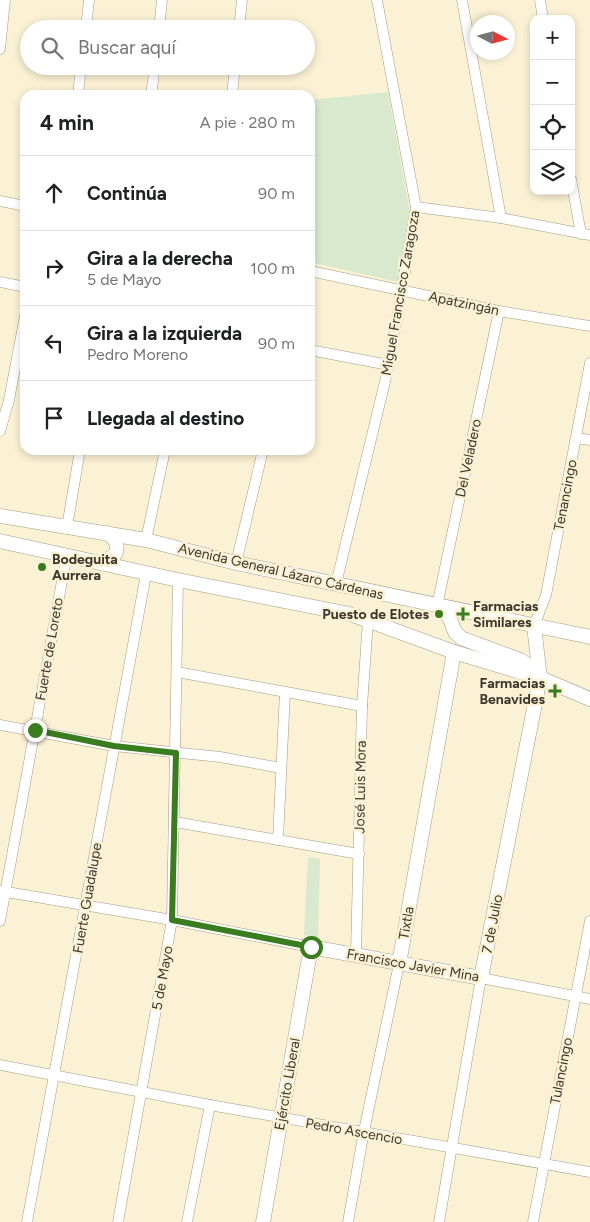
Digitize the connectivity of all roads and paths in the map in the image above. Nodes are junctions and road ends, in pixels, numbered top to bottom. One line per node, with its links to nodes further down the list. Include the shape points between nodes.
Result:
1 (5, 0): 12 (street)
2 (89, 0): 9 (street)
3 (162, 0): 10 (street)
4 (242, 0): 11 (street)
5 (377, 0): 22 (street, Miguel Francisco Zaragoza)
6 (462, 0): 23 (street)
7 (540, 0): 8 (street)
8 (543, 15)
9 (87, 20)
10 (160, 20)
11 (240, 20)
12 (0, 49)
13 (80, 75): 16 (street)
14 (154, 75): 17 (street)
15 (234, 75): 18 (street)
16 (79, 90)
17 (152, 90)
18 (233, 90)
19 (575, 195): 24 (street)
20 (0, 201): 21 (street)
21 (20, 205)
22 (416, 207): 23 (street); 28 (street, Miguel Francisco Zaragoza)
23 (501, 218): 24 (street)
24 (585, 234)
25 (315, 272): 28 (street, Apatzingán)
26 (0, 282): 27 (street)
27 (20, 286)
28 (404, 291): 29 (street, Apatzingán); 34 (street, Miguel Francisco Zaragoza)
29 (499, 311): 30 (street, Apatzingán); 54 (street, Del Veladero)
30 (590, 326)
31 (20, 342): 35 (street)
32 (315, 351): 34 (street)
33 (590, 363): 36 (street, Tenancingo)
34 (390, 365): 53 (street, Miguel Francisco Zaragoza)
35 (0, 430)
36 (577, 438): 37 (street); 56 (street, Tenancingo, via 546,595)
37 (590, 440)
38 (79, 455): 43 (street)
39 (165, 455): 45 (street)
40 (262, 455): 50 (street)
41 (0, 516): 42 (street, Avenida General Lázaro Cárdenas)
42 (20, 519): 43 (street, Avenida General Lázaro Cárdenas); 47 (street, via 12,526)
43 (67, 527): 44 (street, Avenida General Lázaro Cárdenas)
44 (107, 533): 45 (street, Avenida General Lázaro Cárdenas); 49 (street, via 117,545 115,555)
45 (146, 540): 50 (street, Avenida General Lázaro Cárdenas)
46 (0, 541): 47 (street, Avenida General Lázaro Cárdenas)
47 (16, 545): 48 (street, Avenida General Lázaro Cárdenas)
48 (67, 554): 49 (street, Avenida General Lázaro Cárdenas); 65 (street, Fuerte de Loreto)
49 (104, 562): 51 (street, Avenida General Lázaro Cárdenas)
50 (236, 563): 53 (street, Avenida General Lázaro Cárdenas)
51 (146, 574): 52 (street, Avenida General Lázaro Cárdenas); 66 (street, Fuerte Guadalupe)
52 (178, 580): 55 (street, Avenida General Lázaro Cárdenas, via 341,611); 59 (street, 5 de Mayo)
53 (336, 584): 54 (street, Avenida General Lázaro Cárdenas)
54 (437, 606): 56 (street, Avenida General Lázaro Cárdenas); 60 (street, via 449,617 461,638 520,660)
55 (368, 620): 58 (street, Avenida General Lázaro Cárdenas); 63 (street, José Luis Mora)
56 (534, 626): 57 (street, Avenida General Lázaro Cárdenas); 60 (street, 7 de Julio)
57 (590, 636)
58 (454, 652): 60 (street, Avenida General Lázaro Cárdenas); 79 (street, Tixtla)
59 (177, 672): 61 (street); 67 (street, 5 de Mayo)
60 (540, 678): 62 (street, Avenida General Lázaro Cárdenas); 80 (street, 7 de Julio)
61 (285, 692): 63 (street); 68 (street)
62 (590, 699)
63 (362, 706): 71 (street, José Luis Mora)
64 (0, 724): 65 (street)
65 (35, 730): 66 (street); 72 (street, Fuerte de Loreto)
66 (114, 746): 67 (street); 73 (street, Fuerte Guadalupe)
67 (176, 753): 68 (street); 69 (street, 5 de Mayo)
68 (281, 768): 70 (street)
69 (175, 822): 70 (street); 74 (street, 5 de Mayo)
70 (278, 840): 71 (street)
71 (358, 854): 78 (street, José Luis Mora)
72 (3, 892): 73 (street, Francisco Javier Mina); 75 (street, Fuerte de Loreto)
73 (85, 905): 74 (street, Francisco Javier Mina); 84 (street, Fuerte Guadalupe)
74 (172, 920): 77 (street, Francisco Javier Mina); 85 (street, 5 de Mayo)
75 (0, 921)
76 (590, 921): 81 (street, Tulancingo)
77 (311, 947): 78 (street, Francisco Javier Mina); 87 (street, Ejército Liberal)
78 (356, 954): 79 (street, Francisco Javier Mina)
79 (399, 964): 80 (street, Francisco Javier Mina); 88 (street, Tixtla)
80 (481, 978): 81 (street, Francisco Javier Mina); 89 (street, 7 de Julio)
81 (576, 996): 82 (street, Francisco Javier Mina); 90 (street, Tulancingo)
82 (590, 998)
83 (0, 1065): 84 (street, Pedro Ascencio)
84 (55, 1075): 85 (street, Pedro Ascencio); 92 (street, Fuerte Guadalupe)
85 (141, 1093): 86 (street, Pedro Ascencio); 93 (street, 5 de Mayo)
86 (210, 1105): 87 (street, Pedro Ascencio); 94 (street)
87 (281, 1118): 88 (street, Pedro Ascencio); 95 (street, Ejército Liberal)
88 (364, 1132): 89 (street, Pedro Ascencio); 96 (street, Tixtla)
89 (452, 1149): 90 (street, Pedro Ascencio); 97 (street, 7 de Julio)
90 (544, 1164): 91 (street, Pedro Ascencio); 98 (street, Tulancingo)
91 (590, 1172)
92 (27, 1222)
93 (118, 1222)
94 (187, 1222)
95 (263, 1222)
96 (348, 1222)
97 (439, 1222)
98 (534, 1222)

